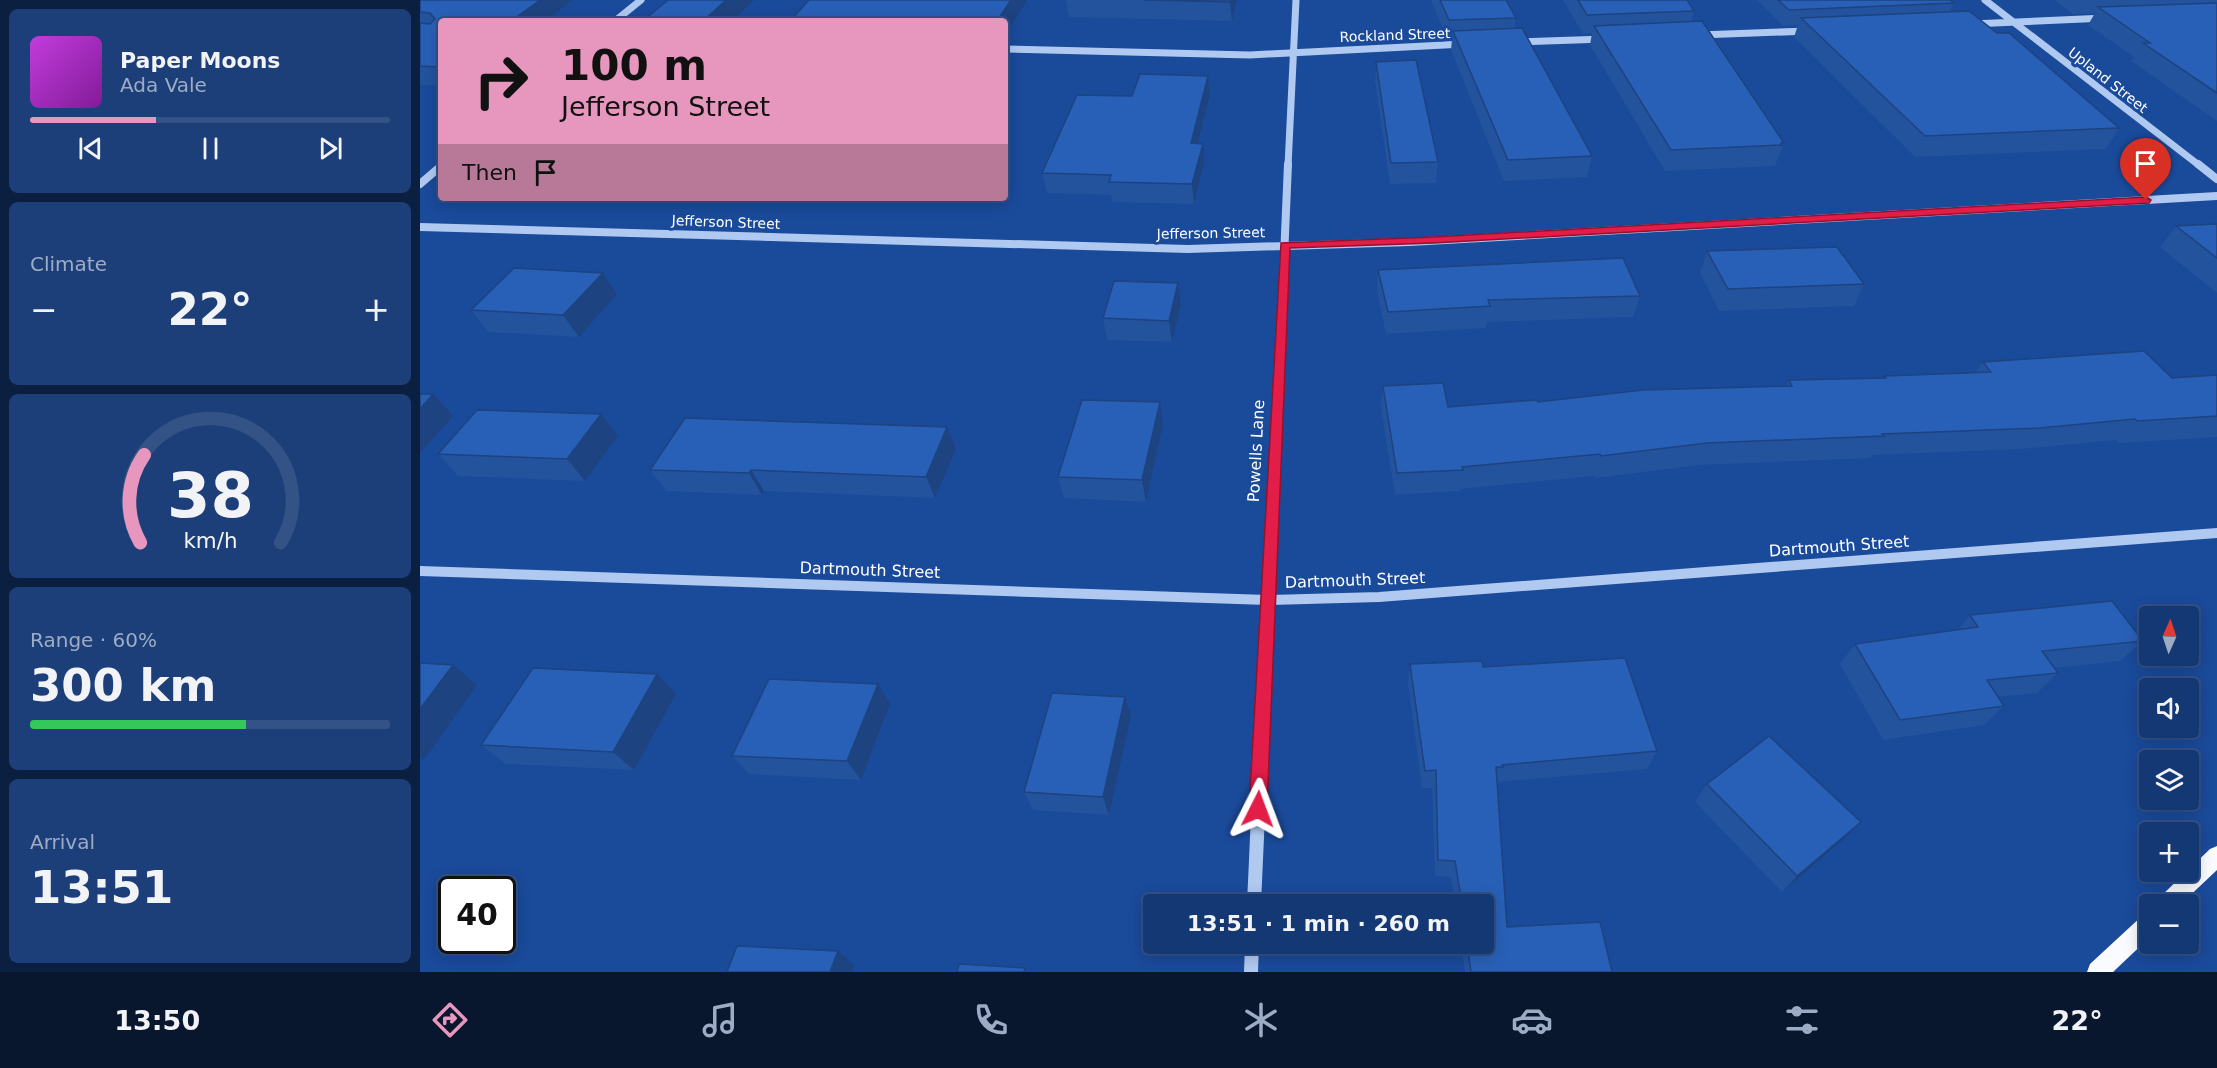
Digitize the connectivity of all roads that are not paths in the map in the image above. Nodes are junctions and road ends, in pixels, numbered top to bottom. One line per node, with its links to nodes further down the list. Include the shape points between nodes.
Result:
1 (640, 0): 4 (street)
2 (1296, 0): 14 (street, Powells Lane)
3 (1985, 0): 6 (street, Upland Street)
4 (619, 18)
5 (2109, 18): 6 (street)
6 (2014, 22): 7 (street); 16 (street, Upland Street)
7 (1966, 24)
8 (1822, 30): 9 (street)
9 (1690, 35)
10 (1618, 38): 11 (street)
11 (1510, 42)
12 (1475, 44): 14 (street, Rockland Street)
13 (1008, 49): 14 (street, Rockland Street, via 1250,55)
14 (1295, 51): 20 (street, Powells Lane)
15 (438, 169): 17 (street)
16 (2217, 179)
17 (420, 184)
18 (2217, 196): 20 (street, Jefferson Street)
19 (420, 227): 20 (street, Jefferson Street, via 1188,249)
20 (1285, 245): 23 (street, Powells Lane)
21 (2217, 533): 23 (street, Dartmouth Street, via 1379,597)
22 (420, 571): 23 (street, Dartmouth Street)
23 (1267, 600): 25 (street, Powells Lane)
24 (2217, 856): 26 (main road)
25 (1254, 894)
26 (2177, 894)
27 (2139, 933): 30 (main road)
28 (1252, 954): 29 (street)
29 (1251, 972)
30 (2098, 972)

